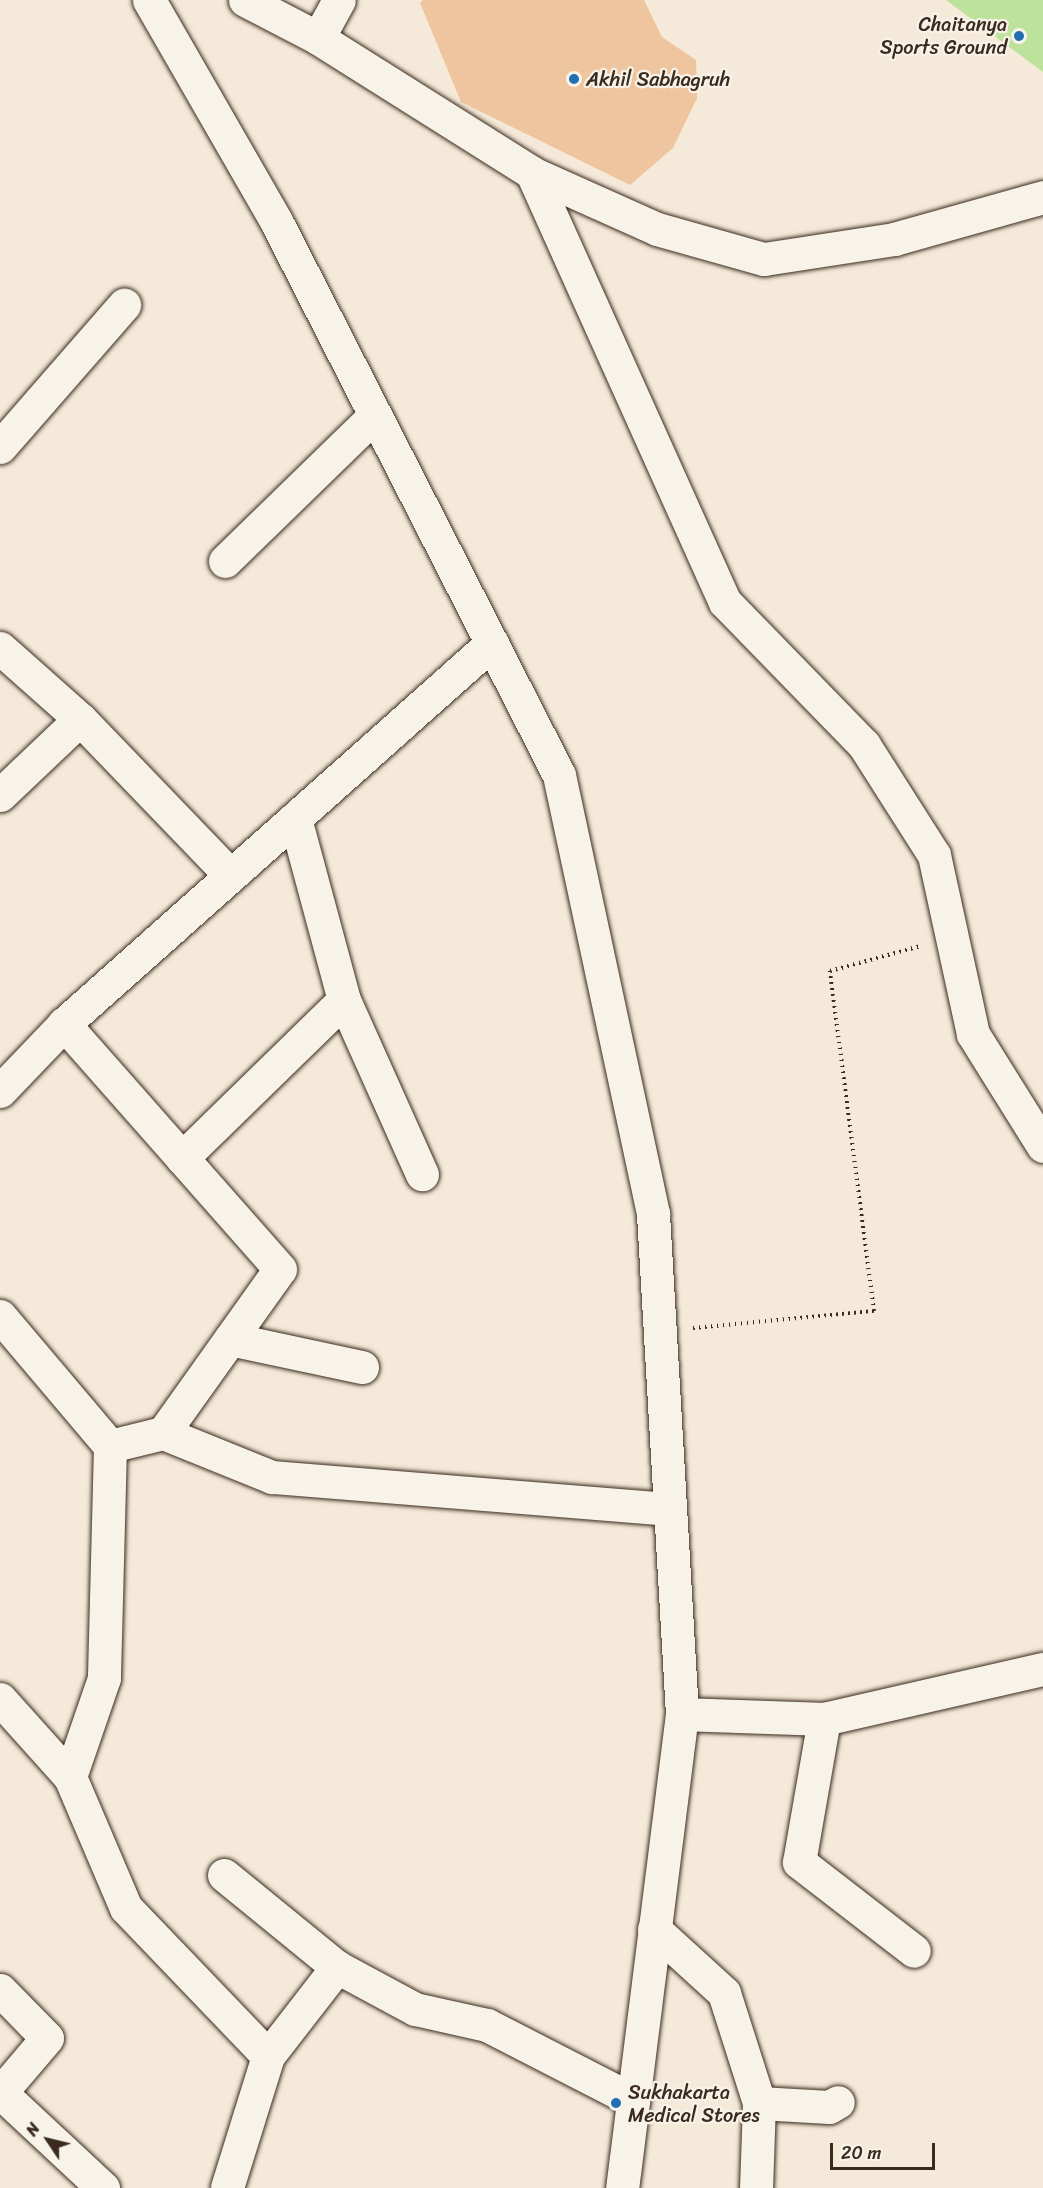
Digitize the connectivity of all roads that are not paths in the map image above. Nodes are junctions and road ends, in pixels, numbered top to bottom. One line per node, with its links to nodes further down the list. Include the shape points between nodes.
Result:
1 (149, 0): 8 (street, via 276,221)
2 (245, 0): 4 (street)
3 (339, 0): 4 (street)
4 (318, 38): 5 (street)
5 (532, 173): 6 (street, via 657,229 764,259 894,239); 20 (street, via 725,602 864,745 933,855 973,1034)
6 (1043, 197)
7 (124, 305): 9 (street)
8 (375, 414): 10 (street); 11 (street)
9 (0, 447)
10 (225, 561)
11 (492, 643): 15 (street); 28 (street, via 559,775 653,1214)
12 (0, 648): 13 (street)
13 (80, 719): 14 (street); 16 (street)
14 (0, 795)
15 (295, 818): 16 (street); 17 (street)
16 (230, 875): 18 (street)
17 (344, 1000): 21 (street); 22 (street)
18 (64, 1024): 19 (street); 21 (street)
19 (0, 1091)
20 (1043, 1146)
21 (182, 1158): 24 (street, via 280,1269)
22 (422, 1174)
23 (0, 1316): 27 (street)
24 (230, 1339): 25 (street); 26 (street)
25 (362, 1367)
26 (163, 1433): 27 (street); 28 (street, via 272,1477)
27 (110, 1446): 33 (street, via 104,1678)
28 (670, 1509): 31 (street)
29 (1043, 1670): 32 (street)
30 (0, 1699): 33 (street)
31 (682, 1714): 32 (street); 35 (street)
32 (824, 1719): 36 (street, via 799,1862)
33 (70, 1778): 39 (street, via 126,1908)
34 (224, 1875): 37 (street)
35 (654, 1929): 41 (street); 43 (street, via 724,1993)
36 (914, 1951)
37 (336, 1967): 39 (street); 41 (street, via 415,2009 487,2025)
38 (0, 1990): 40 (street, via 47,2038)
39 (268, 2056): 45 (street)
40 (0, 2092): 44 (street)
41 (633, 2100): 46 (street)
42 (838, 2102): 43 (street, via 829,2107)
43 (759, 2103): 47 (street)
44 (104, 2188)
45 (227, 2188)
46 (622, 2188)
47 (756, 2188)

